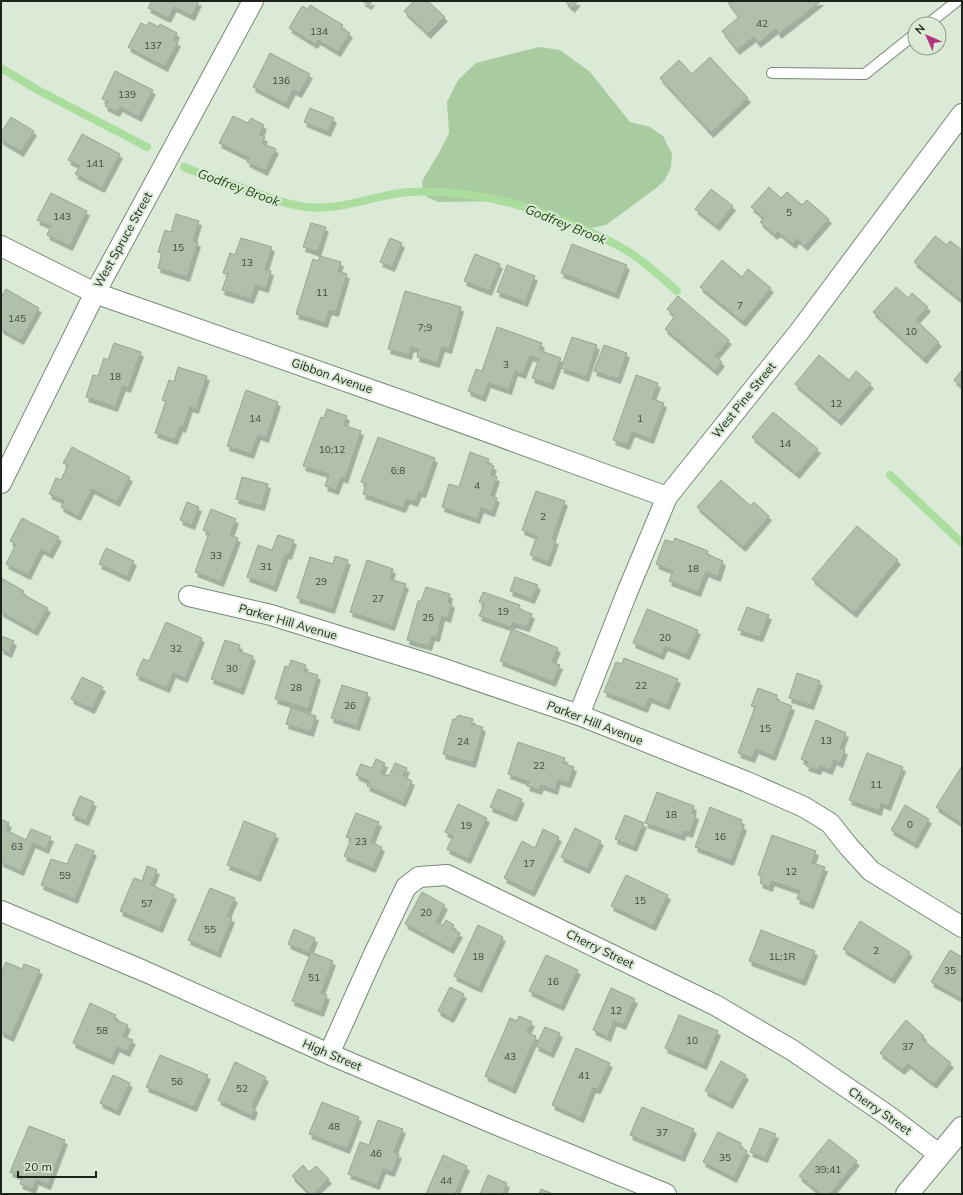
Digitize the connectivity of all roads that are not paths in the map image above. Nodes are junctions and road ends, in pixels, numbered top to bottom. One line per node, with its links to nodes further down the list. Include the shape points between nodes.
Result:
1 (253, 1): 8 (street, West Spruce Street)
2 (957, 1): 3 (lane)
3 (938, 16)
4 (907, 40): 5 (lane, via 865,74)
5 (772, 73)
6 (962, 114): 10 (street, West Pine Street, via 799,332)
7 (1, 246): 8 (street, Gibbon Avenue)
8 (94, 293): 9 (street, West Spruce Street); 10 (street, Gibbon Avenue)
9 (1, 483)
10 (667, 497): 12 (street, West Pine Street)
11 (189, 596): 12 (street, Parker Hill Avenue, via 271,615 435,666)
12 (579, 715): 14 (street, Parker Hill Avenue, via 747,782 804,808 830,823 871,871)
13 (1, 911): 15 (street, High Street, via 144,971)
14 (962, 927)
15 (329, 1054): 17 (street, Cherry Street, via 406,887 419,877 447,875 715,1005 792,1050 890,1117); 18 (street, High Street)
16 (962, 1128): 17 (street)
17 (940, 1155): 19 (street)
18 (666, 1194)
19 (907, 1194)

